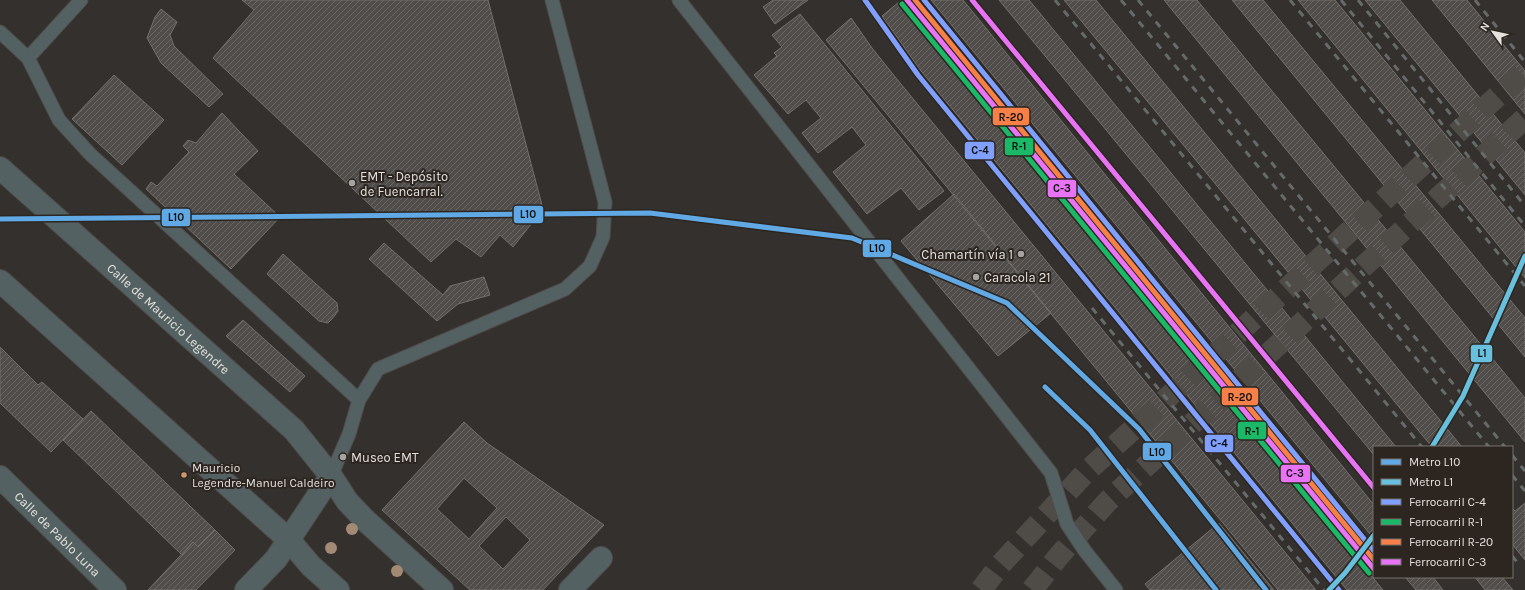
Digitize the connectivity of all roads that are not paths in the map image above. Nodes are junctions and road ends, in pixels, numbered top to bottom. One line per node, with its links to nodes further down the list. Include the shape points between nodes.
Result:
1 (81, 0): 5 (lane)
2 (552, 0): 8 (lane, via 605,202 603,237 590,266 566,289 378,369)
3 (679, 0): 18 (lane, via 1051,473 1067,524 1084,551)
4 (0, 32): 5 (lane)
5 (28, 58): 8 (lane, via 59,120 90,154)
6 (0, 168): 9 (street, Calle de Mauricio Legendre, via 294,430)
7 (0, 281): 11 (street)
8 (359, 400): 9 (lane, via 349,434)
9 (330, 476): 11 (street); 16 (street, Calle de Mauricio Legendre, via 347,501 365,520)
10 (0, 477): 13 (street, Calle de Pablo Luna)
11 (289, 540): 14 (street); 15 (street, via 311,566)
12 (601, 558): 17 (street)
13 (115, 590)
14 (246, 590)
15 (338, 590)
16 (442, 590)
17 (570, 590)
18 (1116, 590)

